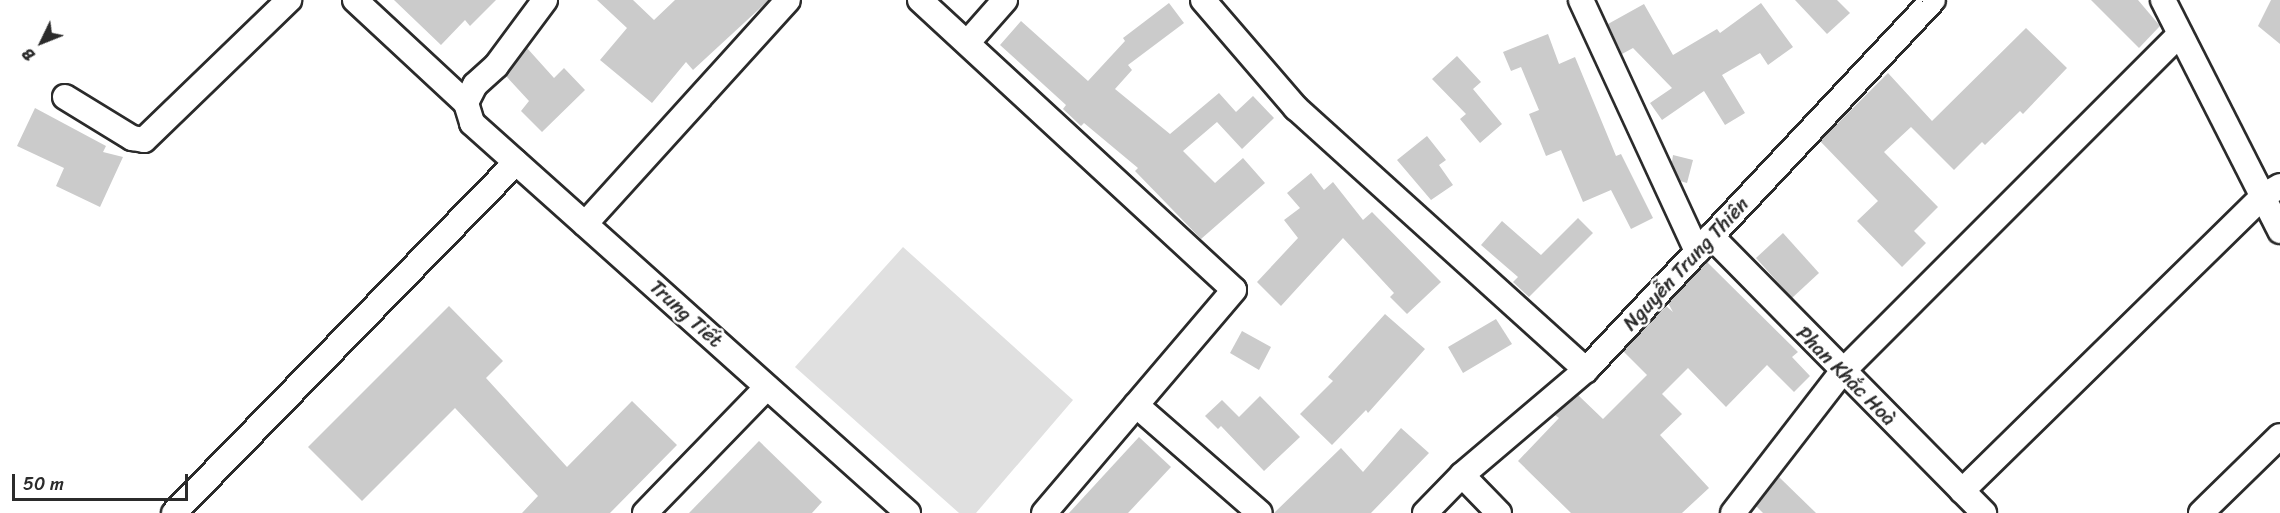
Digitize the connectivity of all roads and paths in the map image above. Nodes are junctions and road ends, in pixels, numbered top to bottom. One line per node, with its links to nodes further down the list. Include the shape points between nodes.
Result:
1 (289, 0): 13 (street, via 144,140 132,138)
2 (355, 0): 14 (street, Trung Tiết)
3 (545, 0): 14 (street, via 496,66 475,85)
4 (788, 0): 17 (street)
5 (920, 0): 12 (street)
6 (1005, 0): 12 (street)
7 (1203, 0): 20 (street, via 1296,108)
8 (1581, 0): 19 (street, Phan Khắc Hoà)
9 (2163, 0): 11 (street)
10 (1928, 2): 19 (street, Nguyễn Trung Thiên)
11 (2178, 36): 16 (street); 21 (street)
12 (969, 42): 23 (street, via 1234,290)
13 (65, 97)
14 (467, 108): 15 (street, Trung Tiết, via 472,123)
15 (516, 162): 17 (street, Trung Tiết); 27 (street)
16 (2271, 191): 18 (street); 26 (street)
17 (585, 224): 22 (street, Trung Tiết)
18 (2280, 231)
19 (1704, 244): 20 (street, Nguyễn Trung Thiên); 21 (street, Phan Khắc Hoà)
20 (1586, 370): 25 (street, Nguyễn Trung Thiên)
21 (1842, 372): 26 (street, Phan Khắc Hoà); 34 (street)
22 (767, 387): 28 (street); 29 (street, Trung Tiết)
23 (1136, 405): 30 (street); 31 (street)
24 (2280, 436): 36 (street)
25 (1462, 476): 32 (street, Nguyễn Trung Thiên); 33 (street)
26 (1962, 491): 35 (street, Phan Khắc Hoà)
27 (174, 513)
28 (645, 513)
29 (908, 513)
30 (1044, 513)
31 (1260, 513)
32 (1425, 513)
33 (1499, 513)
34 (1733, 513)
35 (1984, 513)
36 (2201, 513)

